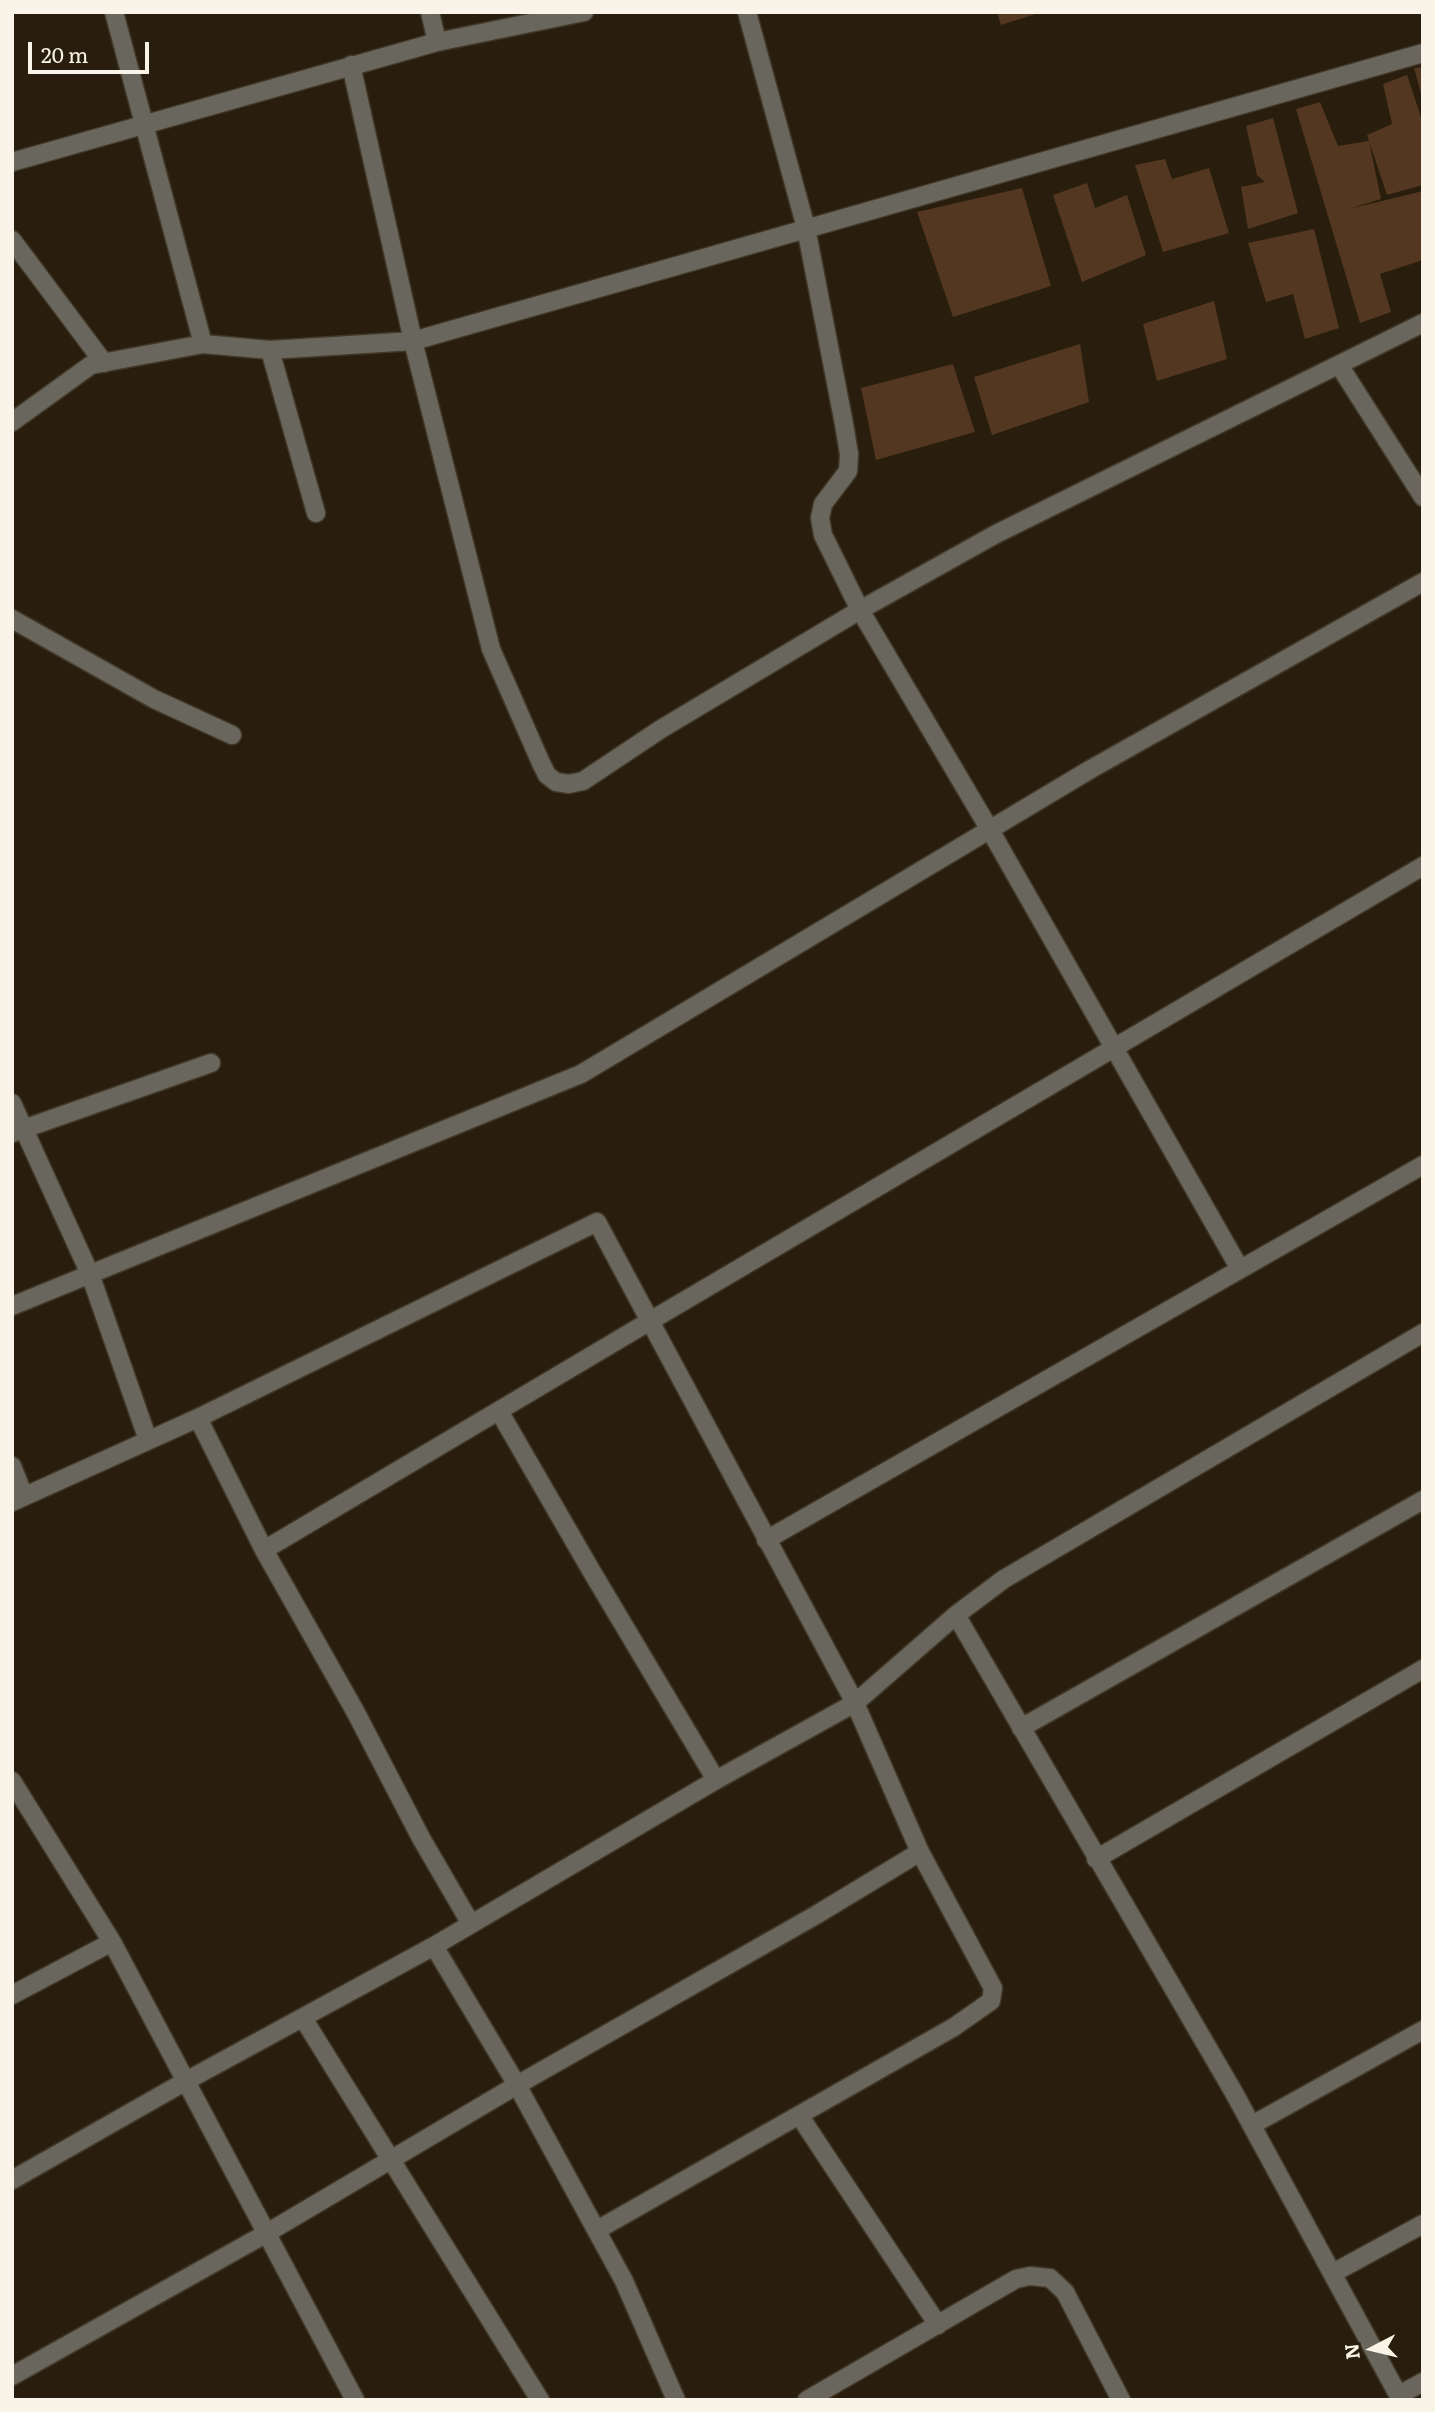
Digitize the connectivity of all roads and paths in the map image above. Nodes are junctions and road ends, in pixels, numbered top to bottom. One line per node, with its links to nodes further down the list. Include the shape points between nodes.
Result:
1 (114, 12): 8 (street)
2 (430, 12): 5 (street)
3 (584, 12): 5 (street)
4 (747, 12): 10 (street)
5 (437, 42): 7 (street)
6 (1423, 52): 10 (street)
7 (351, 65): 8 (street); 13 (street)
8 (144, 125): 9 (street); 14 (street)
9 (12, 162)
10 (806, 228): 13 (street); 22 (street, via 849,454 848,471 822,504 820,517 823,535)
11 (12, 240): 16 (street)
12 (1423, 323): 17 (street)
13 (413, 341): 15 (street); 22 (street, via 491,649 541,763 556,782 583,781)
14 (203, 344): 15 (street); 16 (street)
15 (270, 350): 20 (street)
16 (104, 363): 18 (street, via 91,365)
17 (1339, 365): 19 (street); 22 (street, via 996,534)
18 (12, 422)
19 (1423, 497)
20 (316, 513)
21 (1423, 582): 25 (street)
22 (860, 610): 25 (street)
23 (12, 619): 24 (street, via 154,699)
24 (232, 735)
25 (990, 830): 27 (street); 33 (street, via 581,1074)
26 (1423, 866): 27 (street)
27 (1114, 1048): 32 (street); 35 (street)
28 (211, 1063): 30 (street)
29 (12, 1103): 30 (street)
30 (18, 1130): 33 (street)
31 (1423, 1165): 32 (street)
32 (1240, 1269): 43 (street)
33 (90, 1275): 34 (street); 39 (street)
34 (12, 1306)
35 (650, 1321): 37 (street); 38 (street, via 597,1222); 43 (street)
36 (1423, 1333): 45 (street, via 1004,1579)
37 (499, 1411): 44 (street); 49 (street)
38 (198, 1418): 39 (street); 44 (street)
39 (148, 1440): 41 (street)
40 (12, 1466): 41 (street)
41 (18, 1499)
42 (1423, 1500): 48 (street)
43 (766, 1540): 47 (street)
44 (264, 1550): 53 (street)
45 (956, 1615): 47 (street); 48 (street)
46 (1423, 1669): 52 (street)
47 (855, 1703): 49 (street); 51 (street)
48 (1021, 1728): 52 (street)
49 (716, 1780): 53 (street)
50 (15, 1792): 54 (street)
51 (919, 1852): 60 (street); 61 (street, via 993,1987 991,2001)
52 (1096, 1859): 62 (street)
53 (471, 1924): 55 (street)
54 (112, 1942): 56 (street); 59 (street)
55 (434, 1946): 57 (street); 60 (street)
56 (12, 1995)
57 (303, 2018): 59 (street); 63 (street)
58 (1423, 2030): 62 (street)
59 (186, 2081): 64 (street); 67 (street)
60 (517, 2085): 63 (street); 66 (street)
61 (799, 2115): 66 (street); 69 (street)
62 (1252, 2125): 68 (street)
63 (390, 2160): 67 (street); 74 (street)
64 (12, 2180)
65 (1423, 2224): 68 (street)
66 (597, 2230): 75 (street)
67 (267, 2233): 70 (street); 73 (street)
68 (1333, 2273): 72 (street)
69 (938, 2325): 76 (street); 77 (street, via 1016,2279 1050,2278 1065,2292)
70 (12, 2376)
71 (1423, 2382): 72 (street)
72 (1400, 2397)
73 (355, 2400)
74 (540, 2400)
75 (676, 2400)
76 (807, 2400)
77 (1121, 2400)

